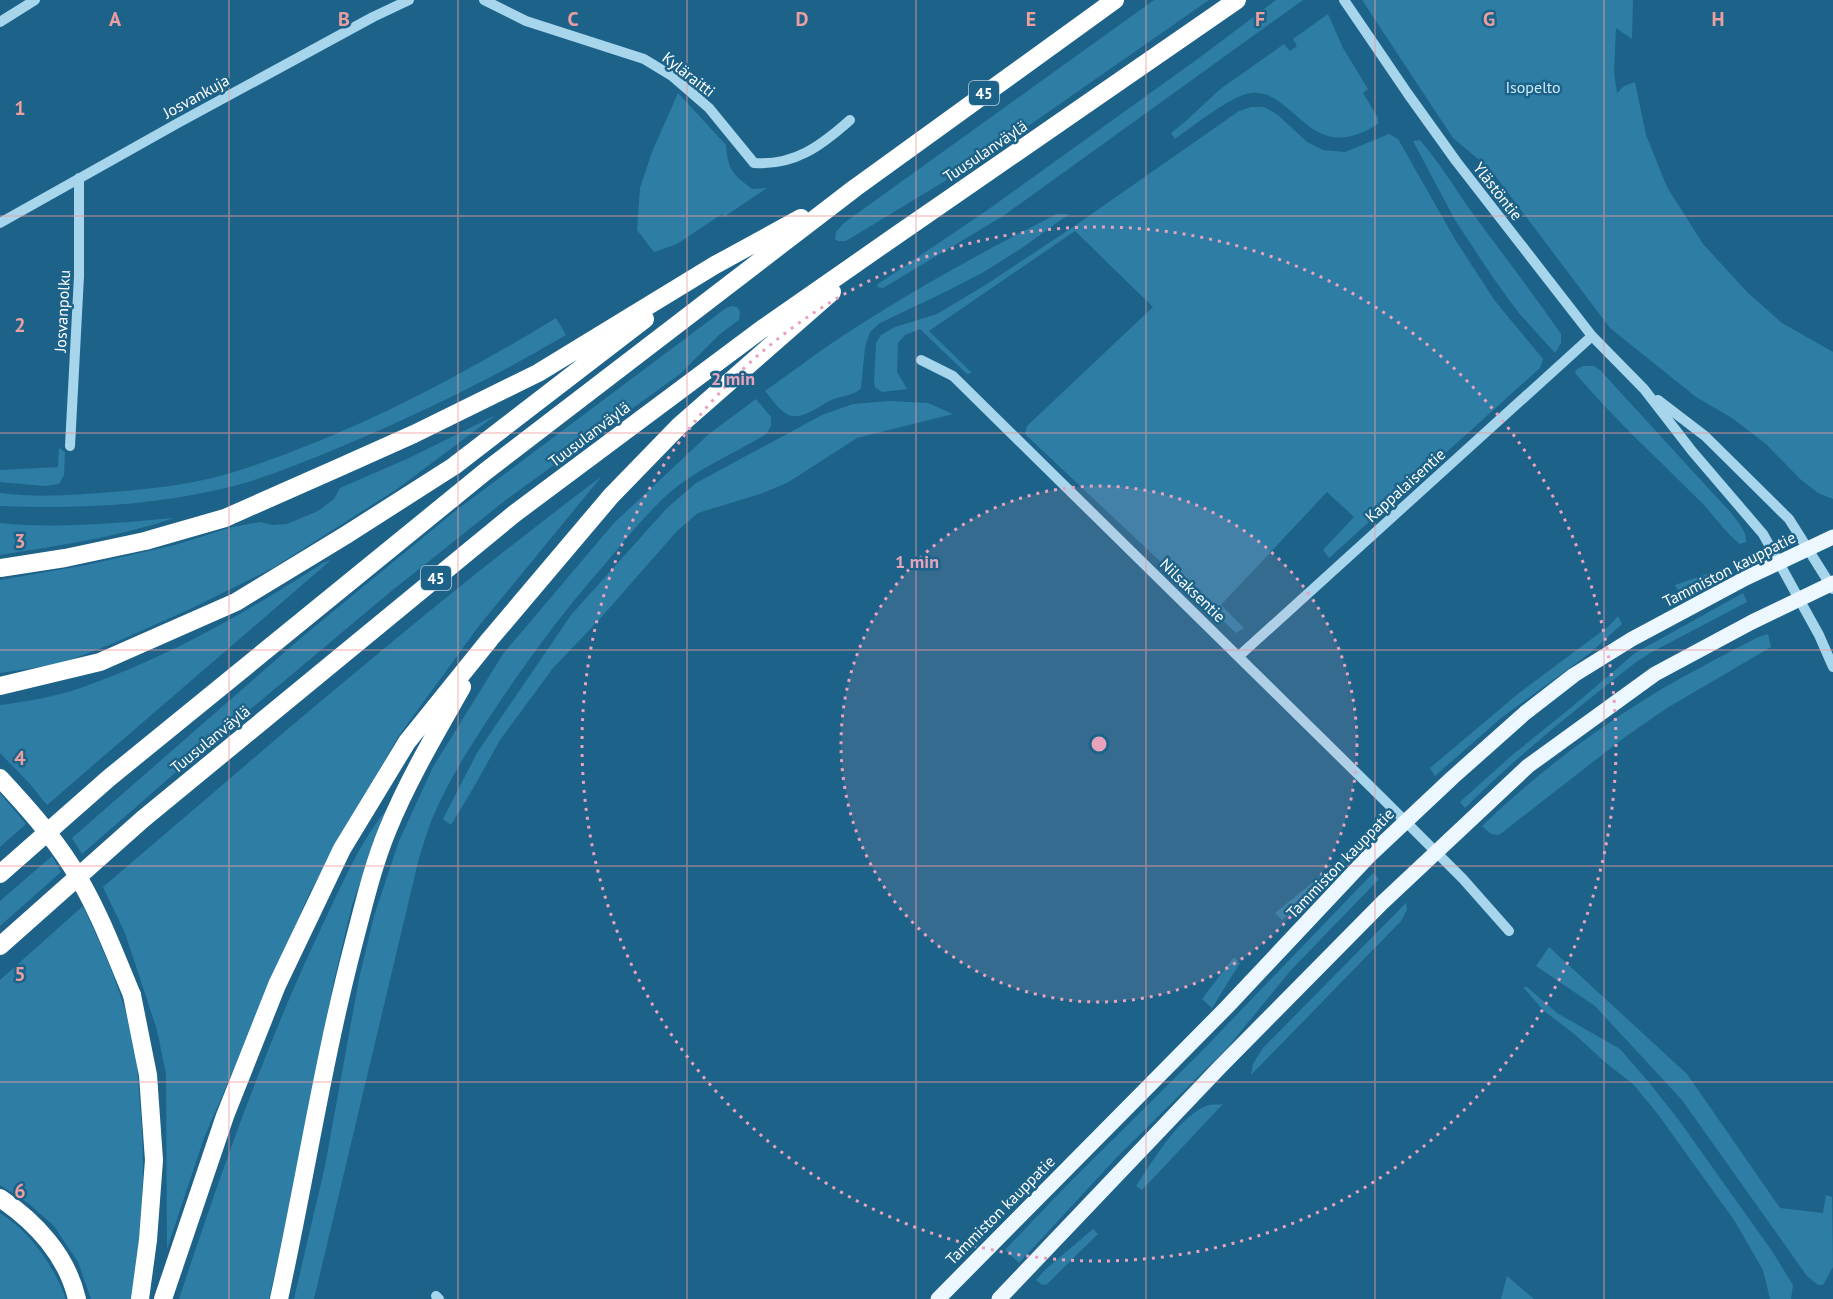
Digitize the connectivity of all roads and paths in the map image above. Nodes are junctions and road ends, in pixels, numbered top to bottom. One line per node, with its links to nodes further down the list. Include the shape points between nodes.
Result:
1 (35, 0): 7 (street)
2 (409, 0): 9 (street, Josvankuja)
3 (484, 0): 8 (street, Kyläraitti, via 526,21 644,58 709,108 754,163 793,158 823,144)
4 (1115, 0): 10 (highway, Tuusulanväylä / 45)
5 (1237, 0): 12 (highway, Tuusulanväylä / 45)
6 (1344, 0): 14 (street, Ylästöntie, via 1456,161)
7 (0, 22)
8 (850, 120)
9 (79, 178): 11 (street, Josvankuja); 17 (street, Josvanpolku, via 79,276)
10 (855, 188): 13 (highway); 31 (highway, Tuusulanväylä / 45, via 486,471 109,778)
11 (0, 223)
12 (894, 237): 24 (highway, via 679,426 610,496); 33 (highway, Tuusulanväylä / 45, via 762,329 514,514 143,819)
13 (715, 265): 21 (highway, via 538,373 414,434 225,518 145,541); 27 (highway, via 454,466 236,602 100,662)
14 (1592, 336): 16 (street, Ylästöntie); 25 (street, Kappalaisentie)
15 (921, 360): 25 (street, Nilsaksentie, via 953,376)
16 (1644, 388): 19 (street, Ylästöntie, via 1705,436 1789,519); 20 (street, Ylästöntie, via 1756,525)
17 (70, 446)
18 (1833, 537): 19 (main road, Tammiston kauppatie)
19 (1809, 548): 20 (main road, Tammiston kauppatie); 22 (street, Ylästöntie)
20 (1779, 563): 23 (street, Ylästöntie); 29 (main road, Tammiston kauppatie, via 1632,639 1574,675 1525,713)
21 (0, 568)
22 (1832, 586): 23 (main road)
23 (1800, 600): 26 (street, Ylästöntie); 30 (main road, via 1655,674 1528,766)
24 (490, 639): 37 (highway, via 407,742 342,849 277,985 225,1116); 38 (highway, via 425,753 388,829 372,878 342,988)
25 (1239, 656): 29 (street, Nilsaksentie)
26 (1833, 667)
27 (0, 686)
28 (0, 778): 36 (highway, bridge, via 42,824 73,868 132,995 148,1075 154,1160)
29 (1405, 822): 30 (street, Nilsaksentie); 39 (main road, Tammiston kauppatie)
30 (1435, 852): 32 (street, Nilsaksentie); 40 (main road, via 1220,1067)
31 (0, 874)
32 (1509, 931)
33 (0, 946)
34 (0, 1198): 35 (highway, via 40,1231 62,1259)
35 (77, 1299)
36 (140, 1299)
37 (163, 1299)
38 (279, 1299)
39 (938, 1299)
40 (999, 1299)

